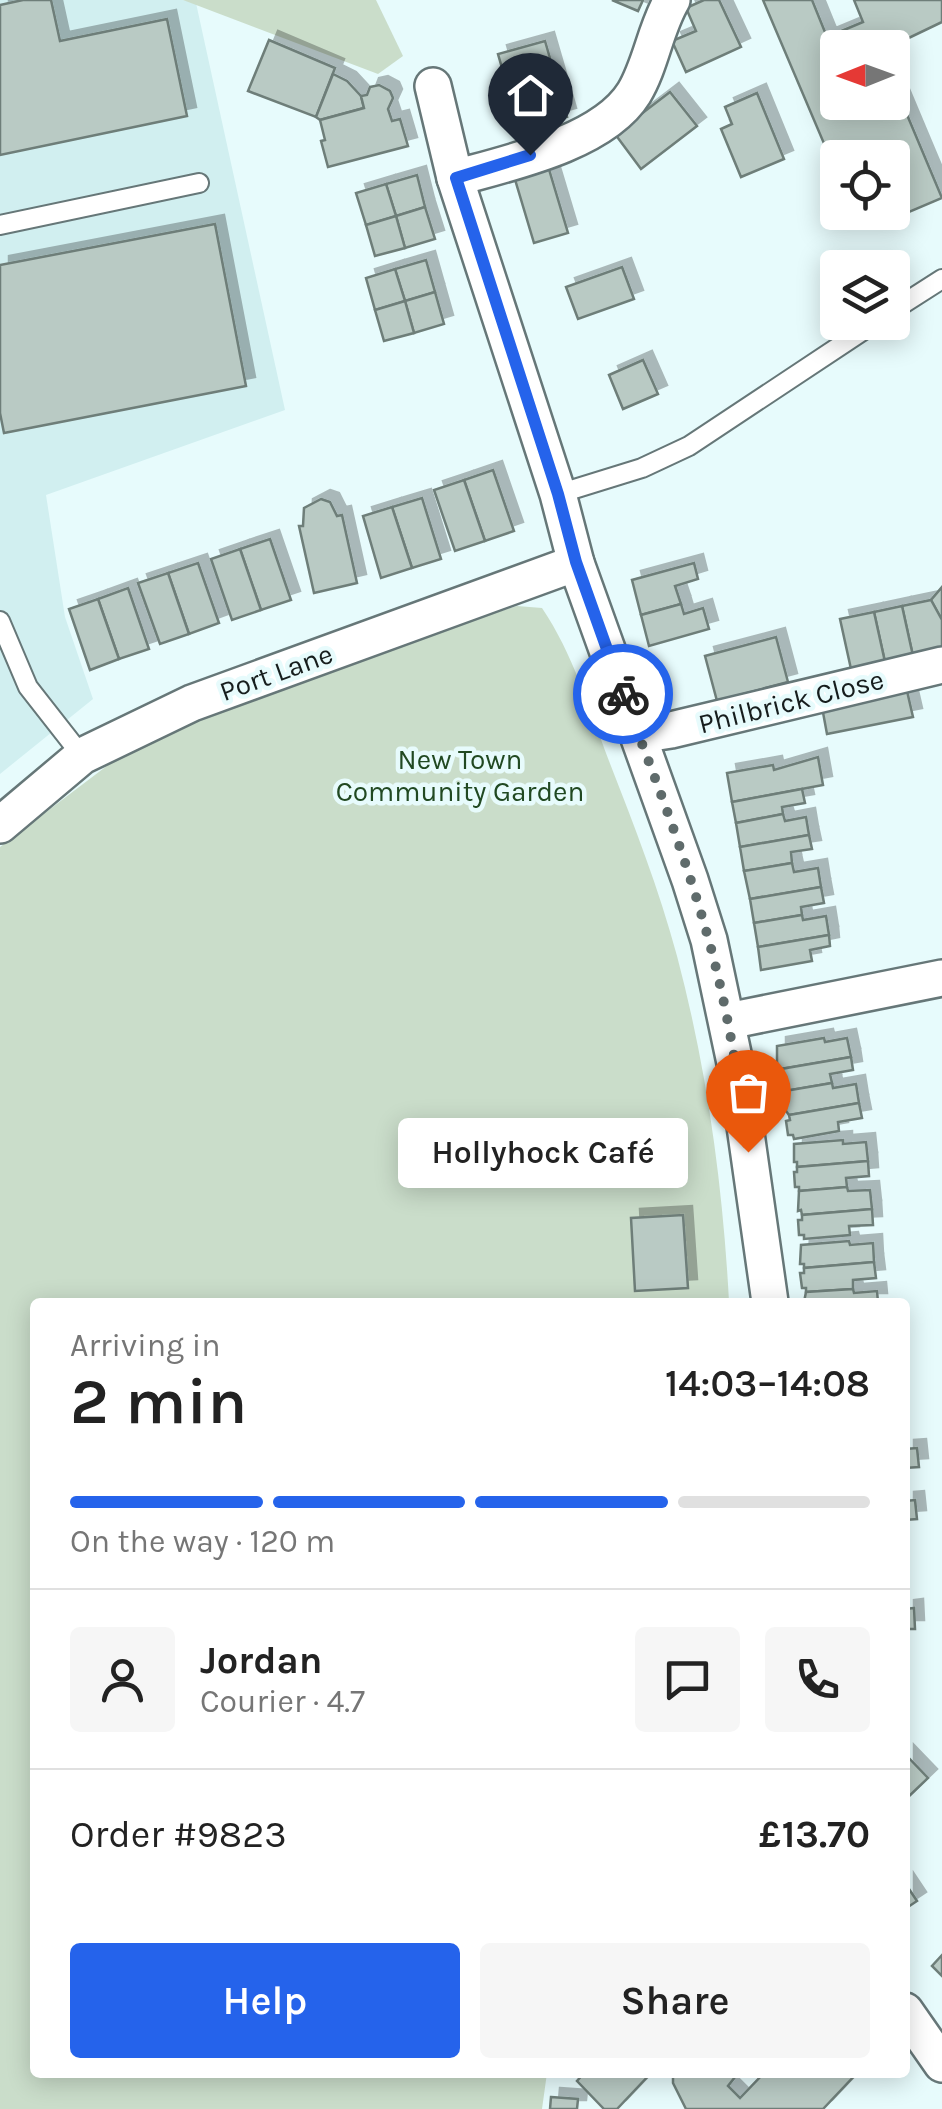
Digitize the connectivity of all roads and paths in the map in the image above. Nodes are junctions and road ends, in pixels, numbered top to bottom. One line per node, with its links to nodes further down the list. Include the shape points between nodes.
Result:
1 (672, 0): 3 (street, via 633,94 608,120 558,146)
2 (433, 86): 3 (street)
3 (456, 178): 9 (street)
4 (199, 183): 5 (lane)
5 (0, 225)
6 (942, 279): 7 (lane)
7 (910, 300)
8 (849, 340): 9 (lane, via 689,446)
9 (558, 494): 10 (street)
10 (576, 562): 13 (street); 14 (street, Port Lane, via 192,703)
11 (0, 621): 14 (lane, via 28,687)
12 (942, 664): 13 (street, Philbrick Close)
13 (638, 734): 17 (street, via 690,880)
14 (82, 756): 15 (street, Port Lane)
15 (0, 826)
16 (942, 978): 17 (street)
17 (728, 1021): 18 (street)
18 (769, 1298)
19 (910, 2019): 20 (street)
20 (942, 2064)

